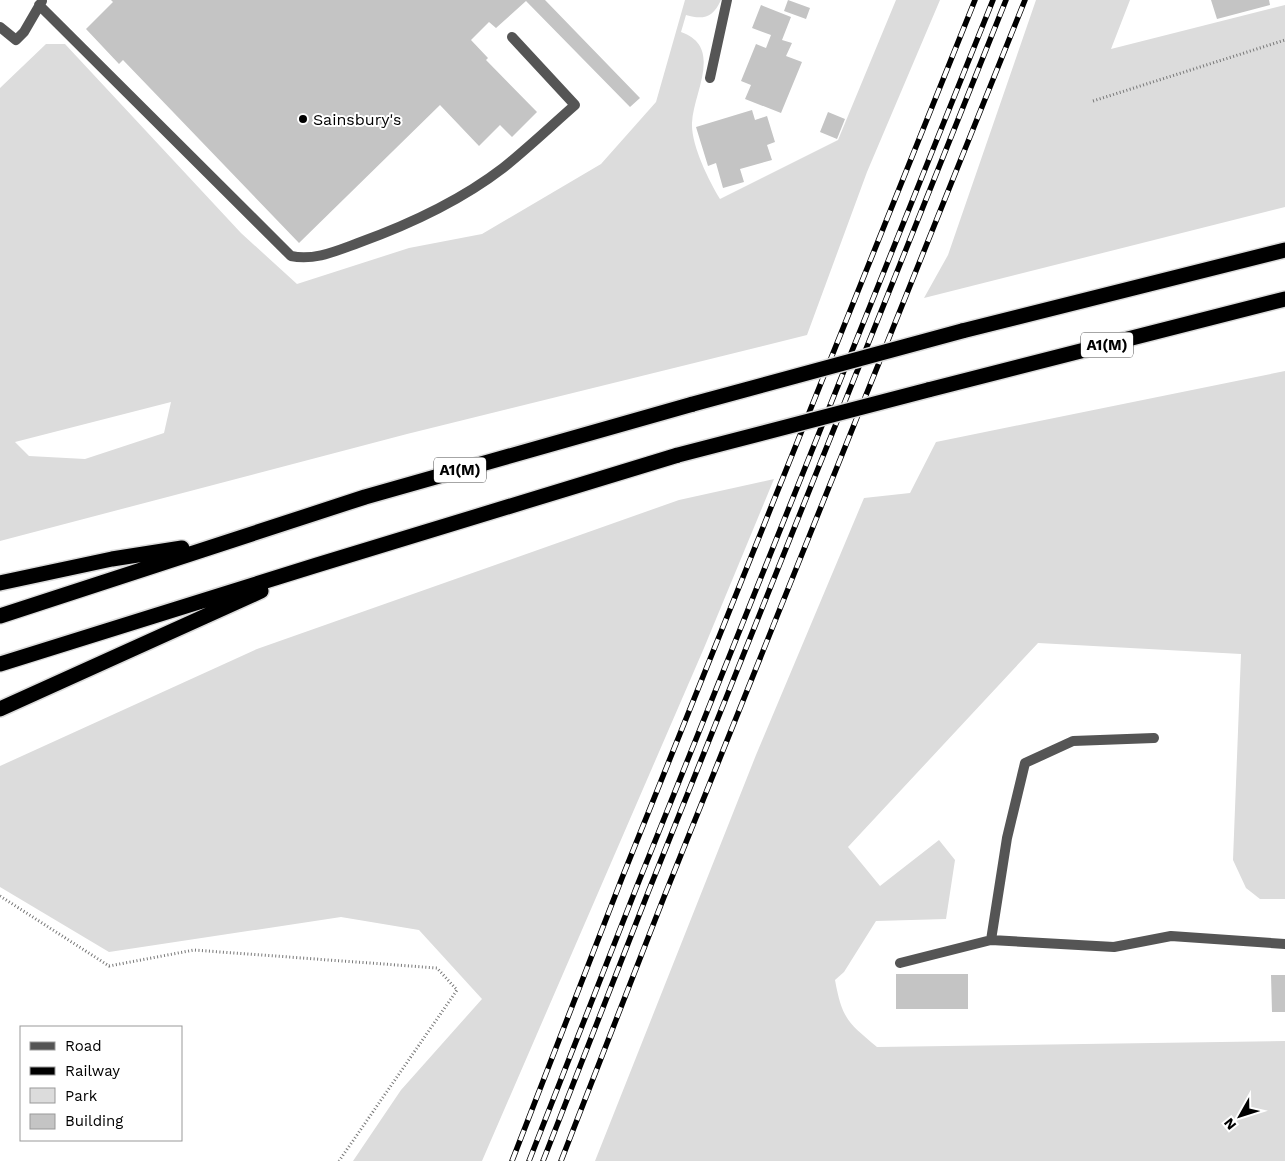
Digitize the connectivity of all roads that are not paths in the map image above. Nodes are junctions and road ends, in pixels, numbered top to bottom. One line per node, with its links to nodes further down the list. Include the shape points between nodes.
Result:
1 (727, 0): 5 (street)
2 (41, 3): 3 (street, via 16,40); 4 (street, via 291,256 303,258 372,238 454,201 502,168 575,105)
3 (0, 27)
4 (512, 36)
5 (710, 78)
6 (1285, 250): 8 (highway, A1(M), bridge, via 962,331 693,404 365,496)
7 (1285, 300): 9 (highway, A1(M), bridge, via 678,455)
8 (228, 540): 10 (highway, via 112,559); 11 (highway, A1(M))
9 (317, 564): 12 (highway, A1(M)); 13 (highway)
10 (0, 583)
11 (0, 616)
12 (0, 664)
13 (0, 709)
14 (1154, 738): 15 (street, via 1073,741 1025,762 1007,838)
15 (991, 940): 16 (street, via 1114,947 1171,936); 17 (street)
16 (1285, 944)
17 (900, 963)

